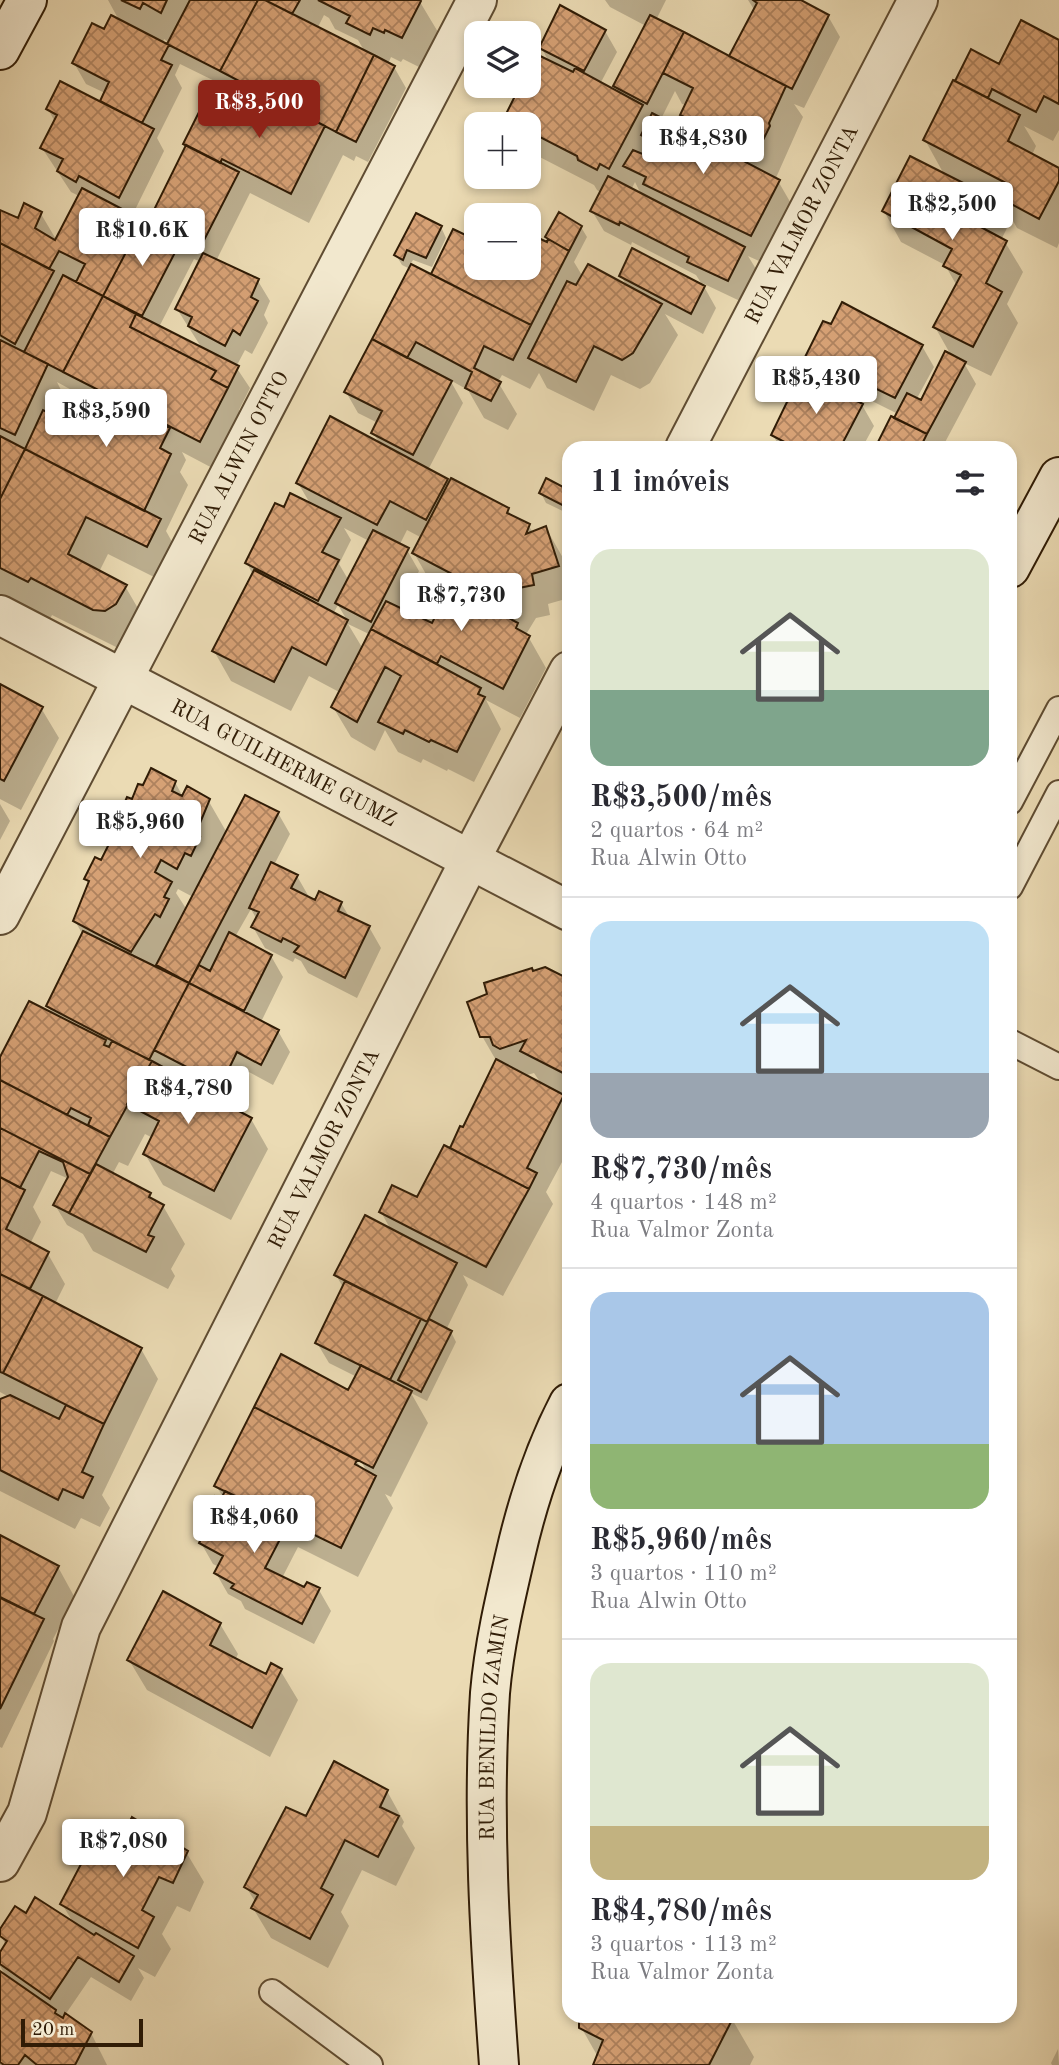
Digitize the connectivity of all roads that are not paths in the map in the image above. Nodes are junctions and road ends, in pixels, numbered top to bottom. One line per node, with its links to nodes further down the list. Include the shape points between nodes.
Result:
1 (27, 0): 4 (street)
2 (477, 0): 9 (street, RUA ALWIN OTTO)
3 (918, 0): 5 (street, RUA VALMOR ZONTA)
4 (0, 50)
5 (689, 441)
6 (1059, 477): 7 (street)
7 (1017, 555)
8 (0, 615): 9 (street, RUA GUILHERME GUMZ)
9 (122, 679): 14 (street, RUA GUILHERME GUMZ); 17 (street, RUA ALWIN OTTO)
10 (562, 684): 14 (street, RUA VALMOR ZONTA)
11 (1059, 709): 12 (lane)
12 (1017, 789)
13 (1059, 793): 15 (lane)
14 (470, 860): 16 (street, RUA GUILHERME GUMZ); 21 (street, RUA VALMOR ZONTA, via 81,1627 27,1813)
15 (1017, 874)
16 (562, 907)
17 (0, 915)
18 (1017, 1046): 19 (lane)
19 (1059, 1067)
20 (562, 1416): 24 (street, RUA BENILDO ZAMIN, via 534,1483 500,1617 491,1691 488,1842)
21 (0, 1862)
22 (272, 1992): 23 (lane)
23 (370, 2065)
24 (499, 2065)

